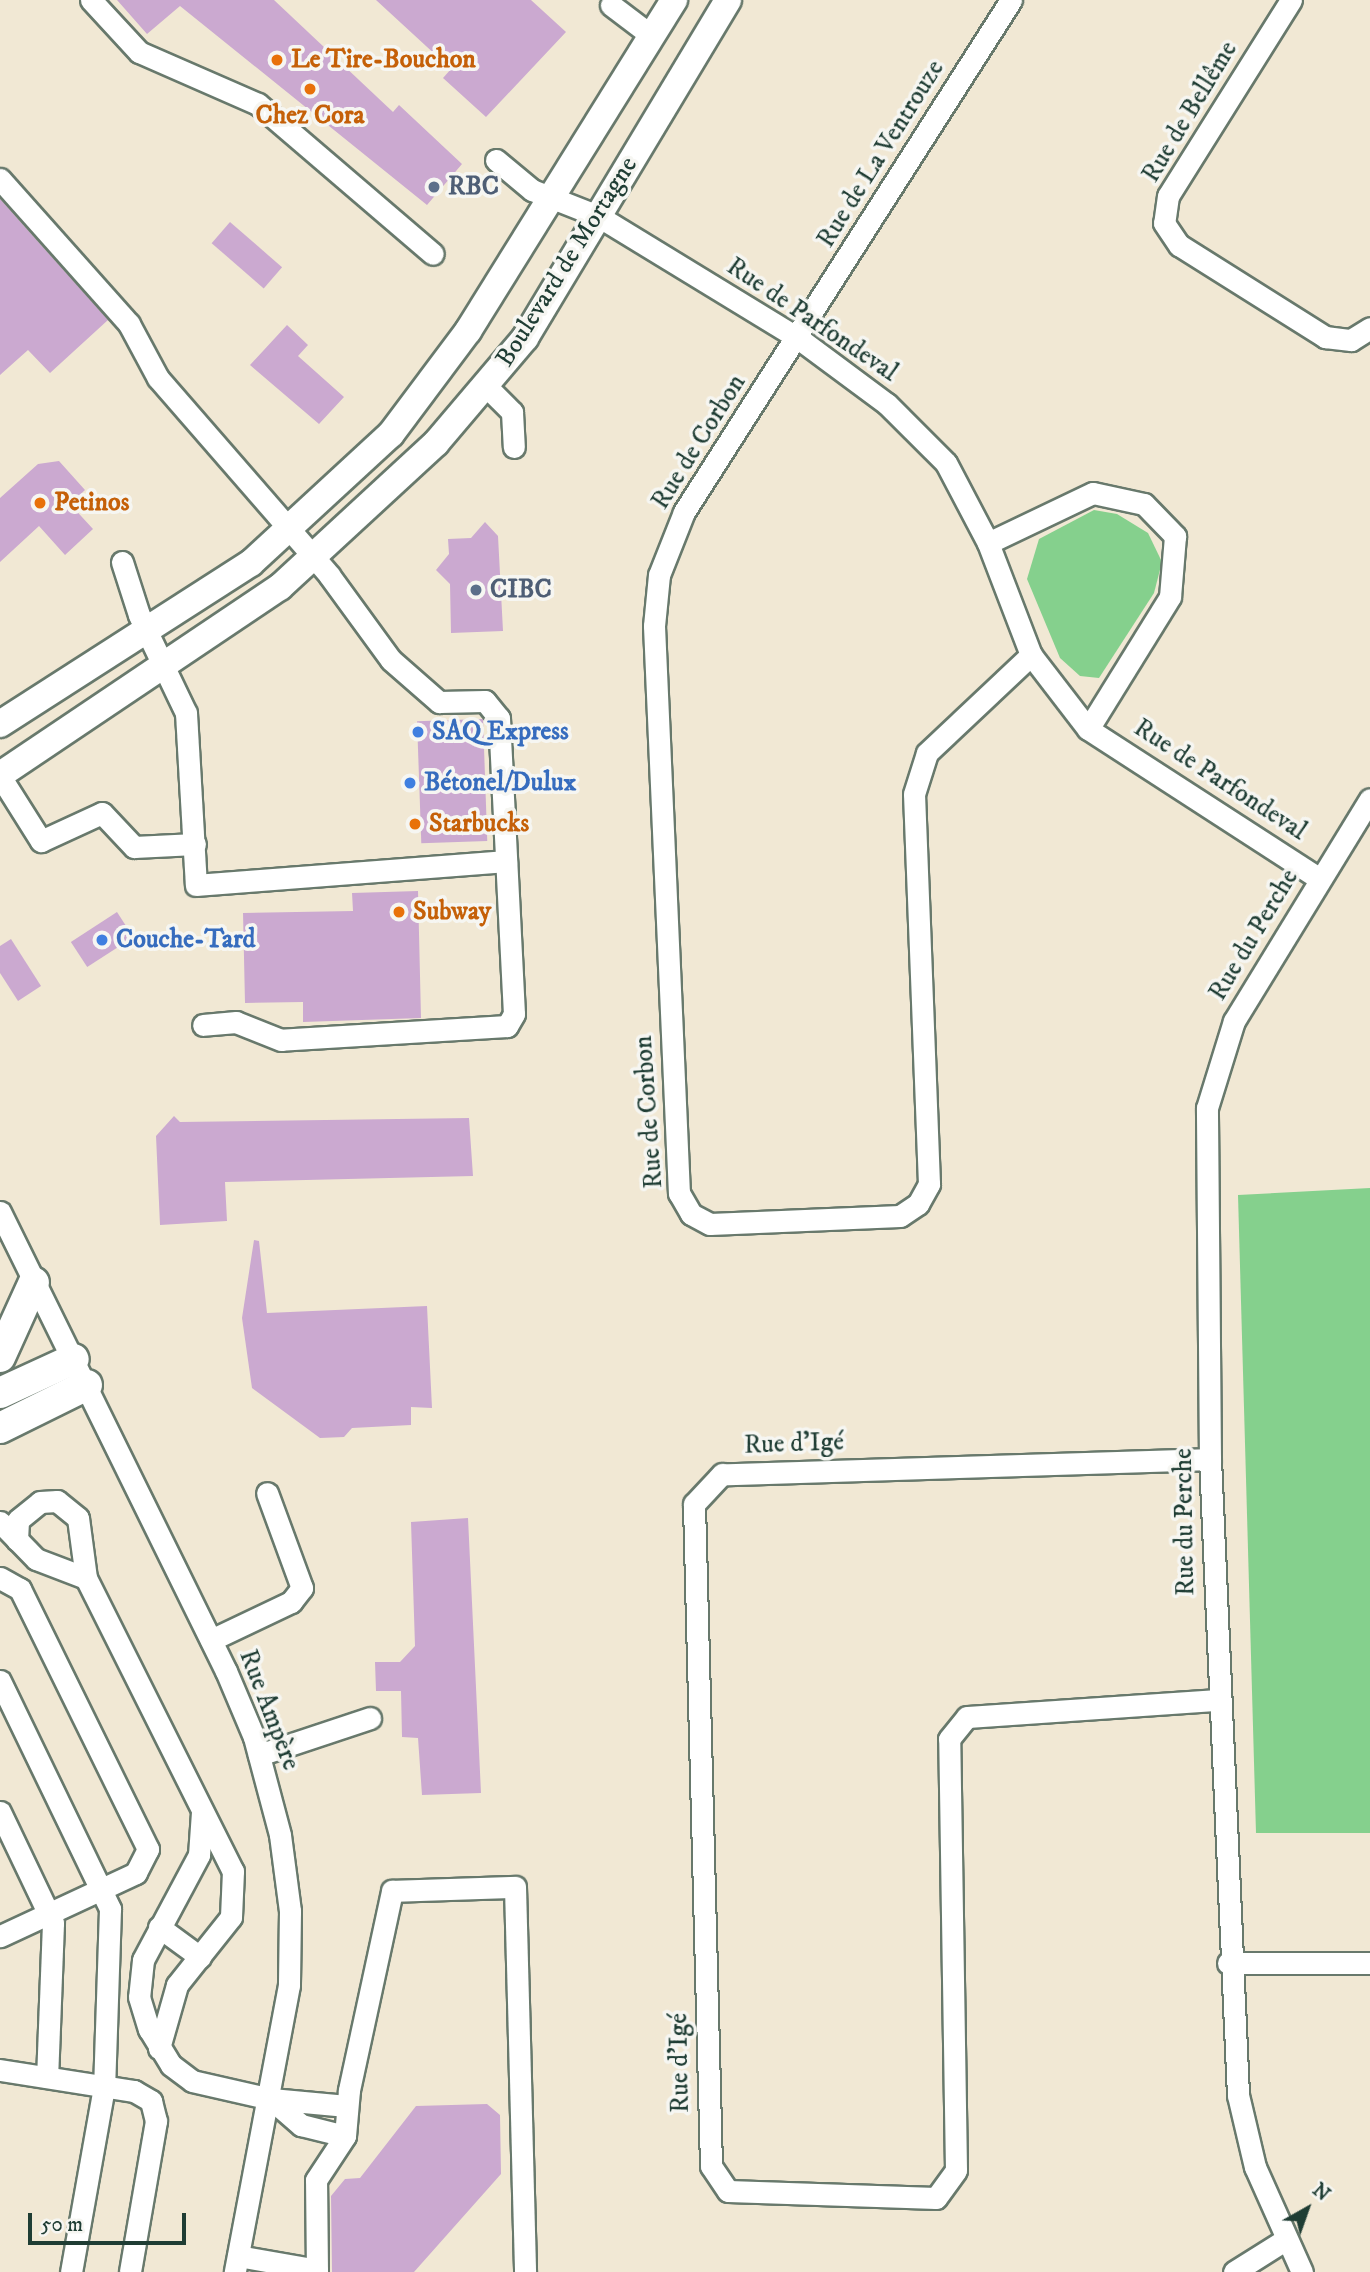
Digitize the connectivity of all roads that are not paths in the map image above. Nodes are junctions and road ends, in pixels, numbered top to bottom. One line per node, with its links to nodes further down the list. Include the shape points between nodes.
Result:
1 (91, 0): 12 (street, via 139,52 258,104)
2 (674, 0): 7 (main road, Boulevard de Mortagne)
3 (728, 0): 11 (main road, Boulevard de Mortagne)
4 (1011, 0): 14 (street, Rue de La Ventrouze)
5 (1291, 0): 13 (street, Rue de Bellême, via 1168,196 1164,223 1180,245 1325,337 1351,340)
6 (611, 5): 7 (street)
7 (652, 36): 10 (main road, Boulevard de Mortagne)
8 (496, 160): 10 (street, Rue de Parfondeval)
9 (0, 179): 17 (street, via 130,324 158,379)
10 (552, 201): 11 (street, Rue de Parfondeval); 17 (main road, Boulevard de Mortagne, via 468,331 391,434)
11 (598, 216): 14 (street, Rue de Parfondeval); 15 (main road, Boulevard de Mortagne, via 525,338)
12 (433, 254)
13 (1370, 328)
14 (798, 338): 18 (street, Rue de Parfondeval, via 887,404 946,463); 22 (street, Rue de Corbon, via 684,512 659,575 654,626 679,1179 691,1214 710,1224 900,1216 918,1203 929,1184 914,794 927,753)
15 (486, 386): 16 (street, via 512,412); 19 (main road, Boulevard de Mortagne, via 436,443)
16 (514, 447)
17 (290, 532): 19 (street); 21 (main road, Boulevard de Mortagne)
18 (988, 543): 22 (street, Rue de Parfondeval); 25 (street, Rue de Parfondeval, via 1093,493 1144,504 1175,536 1170,597)
19 (314, 559): 23 (main road, Boulevard de Mortagne); 29 (street, via 391,660 432,697 493,706)
20 (122, 562): 21 (street)
21 (148, 633): 23 (street); 24 (main road, Boulevard de Mortagne)
22 (1031, 655): 25 (street, Rue de Parfondeval)
23 (166, 667): 26 (main road, Boulevard de Mortagne); 28 (street, via 186,713)
24 (0, 724)
25 (1088, 729): 30 (street, Rue de Parfondeval)
26 (0, 776): 28 (street, via 41,841 102,813 134,847)
27 (1370, 799): 30 (street, Rue du Perche)
28 (195, 844): 29 (street, via 197,886)
29 (506, 861): 31 (street, via 514,1014 507,1026 281,1040 236,1022)
30 (1320, 879): 39 (street, Rue du Perche, via 1234,1021 1207,1108)
31 (203, 1026)
32 (0, 1212): 33 (street, Rue Ampère)
33 (34, 1282): 34 (highway); 35 (street, Rue Ampère)
34 (0, 1357)
35 (74, 1359): 36 (street, Rue Ampère); 37 (highway)
36 (87, 1385): 38 (highway); 45 (street, Rue Ampère)
37 (0, 1393)
38 (0, 1428)
39 (1210, 1459): 47 (street, Rue du Perche); 47 (street, Rue d'Igé, via 722,1474 694,1504 711,2166 728,2191 936,2198 956,2170 949,1739 967,1717)
40 (267, 1493): 45 (street, via 302,1588 291,1602)
41 (0, 1522): 42 (street)
42 (17, 1540): 44 (street, via 36,1559); 44 (street, via 18,1520 32,1505 48,1500 65,1504 82,1530)
43 (0, 1578): 52 (street, via 20,1589 147,1844 142,1867)
44 (86, 1578): 51 (street)
45 (211, 1640): 49 (street, Rue Ampère)
46 (0, 1681): 52 (street)
47 (1218, 1700): 58 (street, Rue du Perche)
48 (370, 1718): 49 (street)
49 (259, 1755): 63 (street, Rue Ampère, via 281,1835 292,1937)
50 (0, 1812): 53 (street)
51 (202, 1812): 54 (street, via 199,1855); 56 (street, via 227,1853 235,1904 226,1929)
52 (102, 1889): 53 (street); 62 (street, via 111,1918)
53 (50, 1913): 55 (street); 61 (street)
54 (159, 1927): 56 (street); 59 (street, via 139,1981 142,2012)
55 (0, 1936)
56 (200, 1957): 59 (street, via 171,1997)
57 (1370, 1962): 58 (street)
58 (1228, 1964): 66 (street, Rue du Perche, via 1238,2095 1255,2167)
59 (159, 2048): 63 (street, via 192,2081)
60 (0, 2070): 61 (street)
61 (47, 2077): 62 (street)
62 (104, 2087): 69 (street); 70 (street, via 139,2093 156,2113)
63 (271, 2099): 64 (street); 65 (street, via 302,2125); 67 (street, Rue Ampère)
64 (347, 2106): 65 (street); 71 (street, via 392,1891 516,1887)
65 (345, 2136): 68 (street, via 316,2180)
66 (1283, 2241): 72 (street); 73 (street, Rue du Perche)
67 (237, 2264): 68 (street)
68 (317, 2271)
69 (71, 2272)
70 (130, 2272)
71 (525, 2272)
72 (1234, 2272)
73 (1302, 2272)

